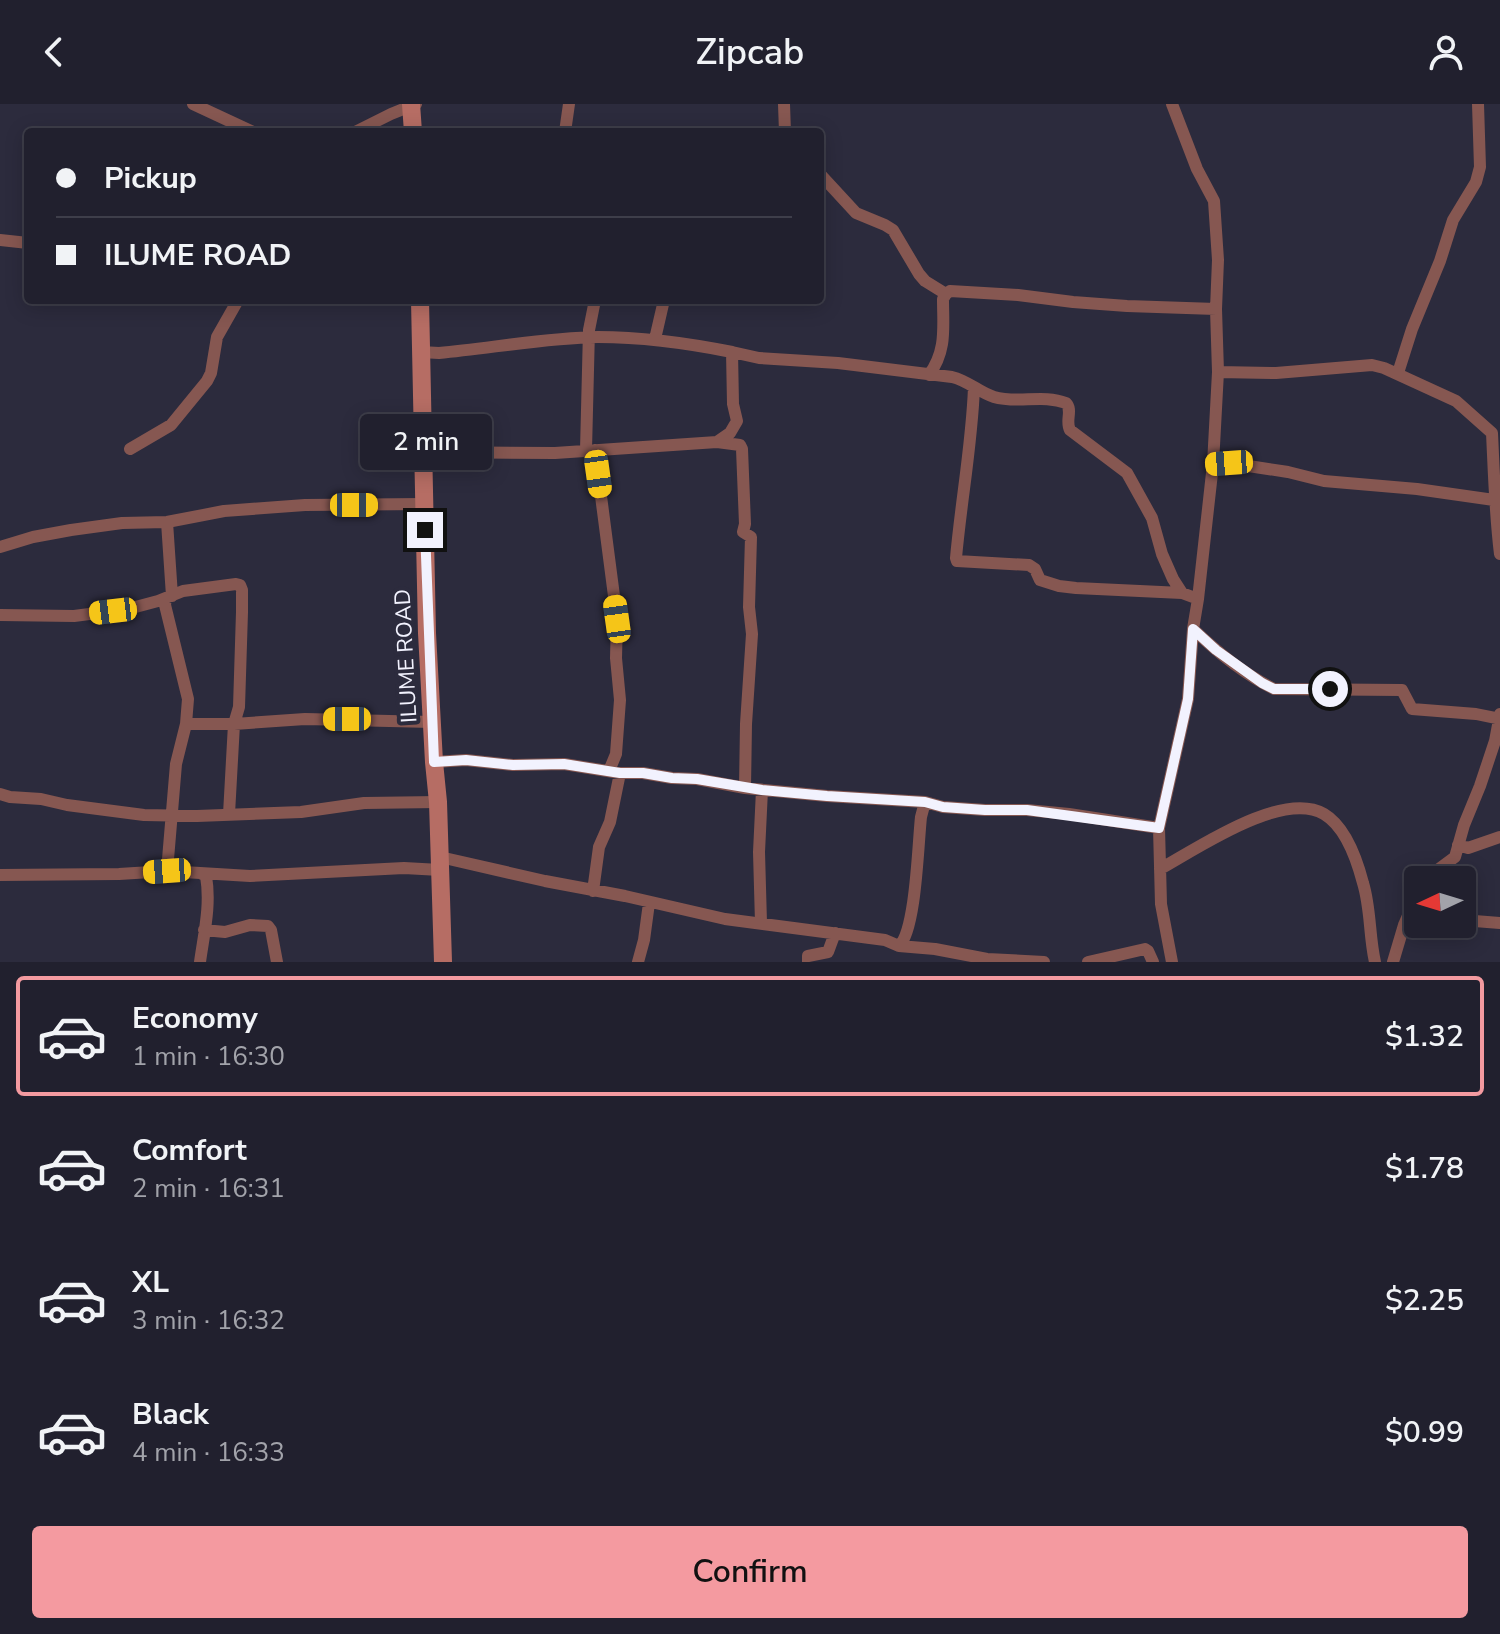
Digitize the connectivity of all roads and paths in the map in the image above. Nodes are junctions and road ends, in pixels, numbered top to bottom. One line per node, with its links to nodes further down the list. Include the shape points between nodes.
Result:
1 (193, 104): 7 (street)
2 (413, 104): 8 (street); 9 (street)
3 (569, 104): 10 (street)
4 (784, 104): 11 (street)
5 (1172, 104): 20 (street, via 1214,201)
6 (1478, 104): 26 (street, via 1476,182 1453,220)
7 (244, 128)
8 (363, 128)
9 (413, 128)
10 (566, 128)
11 (785, 128)
12 (824, 178): 15 (street, via 856,213 893,230 919,274)
13 (0, 240): 14 (street)
14 (24, 243)
15 (946, 294): 20 (street); 27 (street, via 942,352)
16 (236, 304): 30 (street, via 217,337 207,381 171,425)
17 (420, 304): 23 (street, ILUME ROAD)
18 (594, 304): 21 (street)
19 (663, 304): 22 (street)
20 (1216, 309): 25 (street)
21 (589, 338): 22 (street); 23 (street); 31 (street)
22 (655, 339): 24 (street)
23 (421, 352): 32 (street, ILUME ROAD)
24 (732, 352): 27 (street); 29 (street, via 737,421)
25 (1218, 372): 26 (street, via 1372,365); 33 (street)
26 (1398, 373): 34 (street, via 1456,401 1492,433)
27 (929, 375): 28 (street, via 964,380)
28 (974, 387): 39 (street, via 995,397 1052,399 1069,405 1070,430 1127,473); 39 (street, via 957,561 1029,565 1040,580 1059,586)
29 (717, 442): 31 (street); 50 (street, via 742,449 743,532 751,537)
30 (130, 449)
31 (590, 450): 32 (street); 49 (street, via 617,619 620,700)
32 (423, 452): 35 (street, ILUME ROAD)
33 (1213, 464): 34 (street); 41 (street)
34 (1494, 500): 38 (street)
35 (424, 504): 36 (street, via 267,507); 45 (street, ILUME ROAD)
36 (167, 522): 37 (street, via 71,530); 40 (street)
37 (0, 547)
38 (1500, 554)
39 (1182, 593): 41 (street)
40 (169, 597): 42 (street, via 135,608 74,616); 46 (street, via 165,605 188,699); 47 (street, via 240,585 239,707)
41 (1198, 599): 43 (street)
42 (0, 615)
43 (1193, 629): 44 (street, via 1274,689 1402,690 1412,709); 57 (street, via 1188,699)
44 (1500, 717): 59 (street)
45 (432, 722): 47 (street, via 305,719); 48 (street, ILUME ROAD)
46 (186, 724): 47 (street); 56 (street)
47 (234, 724): 55 (street)
48 (434, 762): 49 (street, via 564,764); 53 (street, ILUME ROAD)
49 (614, 772): 50 (street); 66 (street, via 610,822 599,847)
50 (745, 788): 51 (street)
51 (762, 790): 54 (street); 69 (street)
52 (0, 794): 56 (street)
53 (438, 802): 55 (street); 60 (street, ILUME ROAD)
54 (925, 802): 57 (street); 74 (street, via 911,914)
55 (229, 814): 56 (street)
56 (170, 815): 63 (street)
57 (1159, 828): 62 (street)
58 (1500, 837): 59 (street, via 1468,848)
59 (1458, 845): 61 (street, via 1455,857)
60 (440, 863): 64 (street, via 250,876); 66 (street); 77 (street, ILUME ROAD)
61 (1444, 866)
62 (1160, 869): 83 (street); 84 (street, via 1267,813 1323,813 1337,825 1356,860 1367,897)
63 (167, 871): 64 (street); 65 (street)
64 (202, 874): 71 (street, via 209,909)
65 (0, 875)
66 (593, 891): 67 (street)
67 (649, 903): 69 (street); 78 (street)
68 (1476, 921): 70 (street)
69 (761, 923): 72 (street)
70 (1500, 923)
71 (204, 930): 75 (street); 76 (street, via 268,926)
72 (835, 933): 74 (street); 79 (street, via 828,952 808,956)
73 (1404, 935): 85 (street)
74 (899, 946): 80 (street)
75 (200, 962)
76 (277, 962)
77 (443, 962)
78 (638, 962)
79 (808, 962)
80 (1044, 962)
81 (1088, 962): 82 (street, via 1145,949)
82 (1153, 962)
83 (1172, 962)
84 (1375, 962)
85 (1393, 962)

